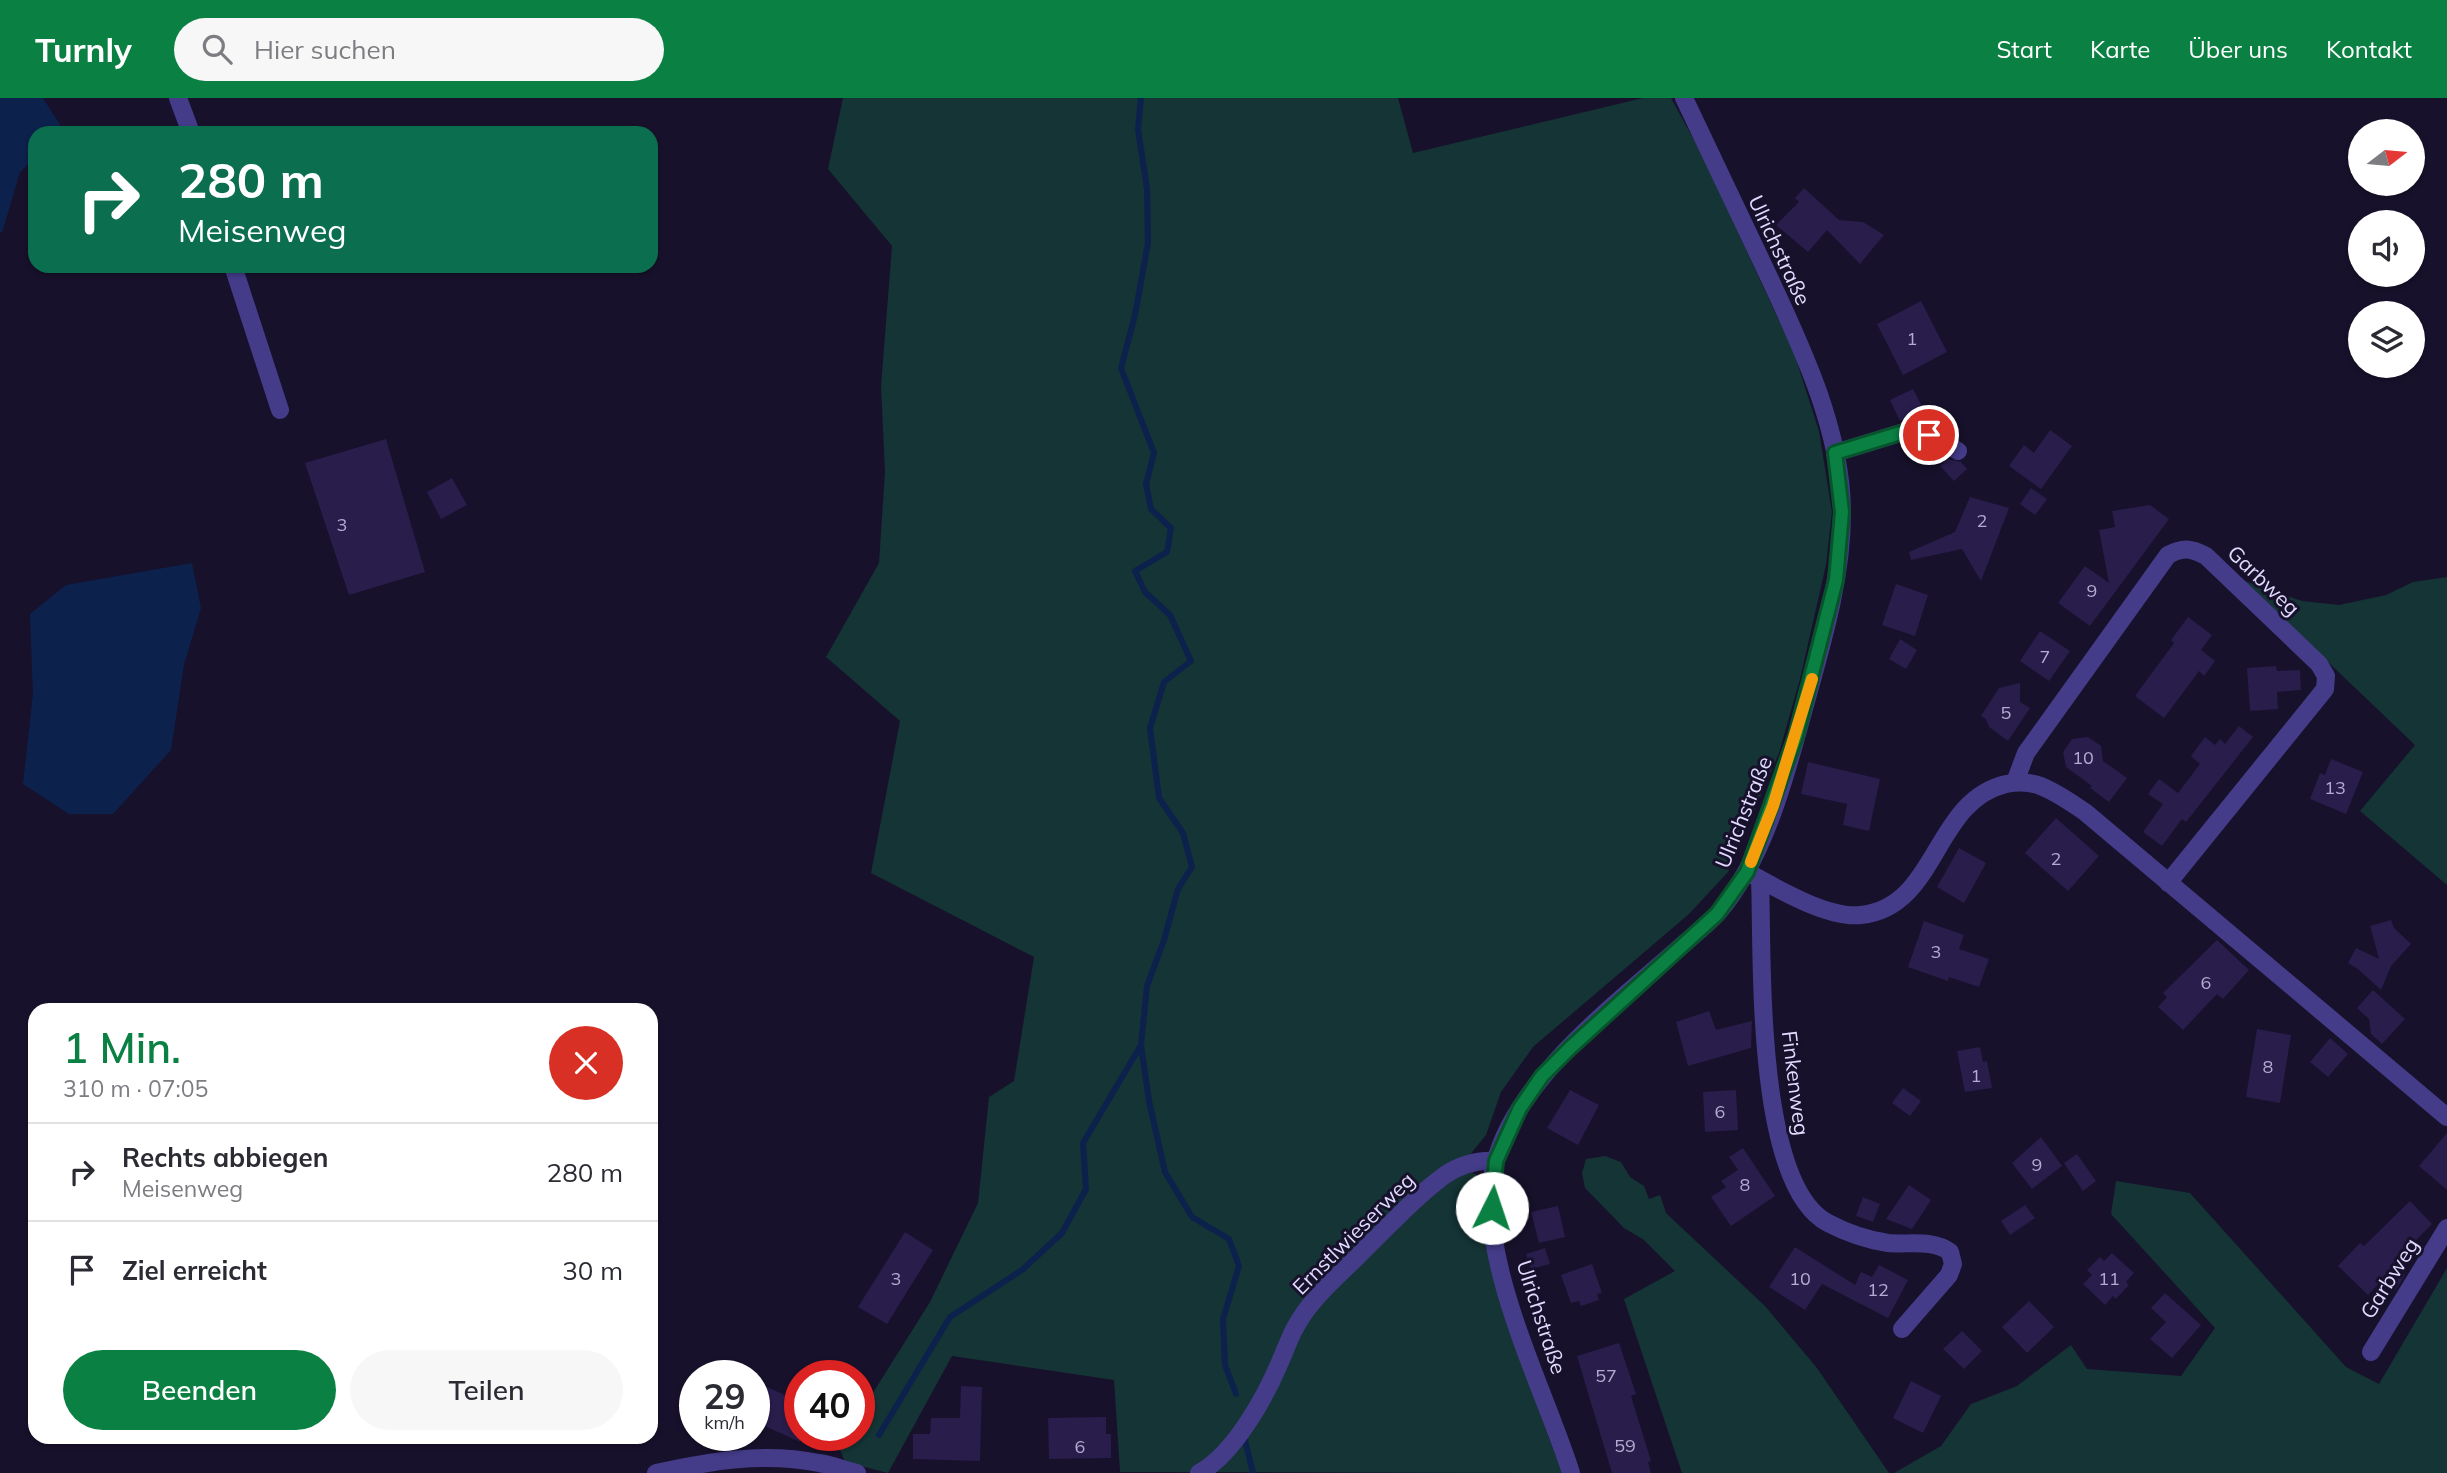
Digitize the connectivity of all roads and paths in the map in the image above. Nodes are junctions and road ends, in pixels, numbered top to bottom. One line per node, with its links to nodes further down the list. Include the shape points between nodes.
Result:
1 (178, 98): 3 (street)
2 (1685, 98): 7 (street, Ulrichstraße, via 1811,372)
3 (188, 126)
4 (235, 273): 5 (street)
5 (280, 410)
6 (1958, 451): 7 (street, via 1929,435 1907,431)
7 (1835, 453): 9 (street, Ulrichstraße, via 1842,512 1836,580)
8 (2015, 782): 9 (street, via 1997,786 1959,815 1910,891 1880,911 1841,915); 10 (street, via 2054,792 2085,812); 10 (street, Garbweg, via 2026,753 2168,555 2192,549 2206,556 2319,664 2326,676 2325,688)
9 (1754, 875): 12 (street, Ulrichstraße, via 1542,1076 1520,1108); 14 (street, Finkenweg, via 1771,1097 1790,1175 1807,1205 1825,1222 1858,1236 1926,1244 1950,1252 1950,1275)
10 (2168, 883): 11 (street)
11 (2447, 1117)
12 (1496, 1161): 18 (street, Ernstlwieserweg, via 1483,1160 1447,1174 1343,1270 1295,1327 1265,1393 1222,1457); 19 (street, Ulrichstraße, via 1492,1225 1500,1263)
13 (2447, 1228): 15 (street, Garbweg)
14 (1902, 1329)
15 (2371, 1352)
16 (656, 1473): 17 (street, via 737,1458 821,1463)
17 (857, 1473)
18 (1199, 1473)
19 (1571, 1473)

